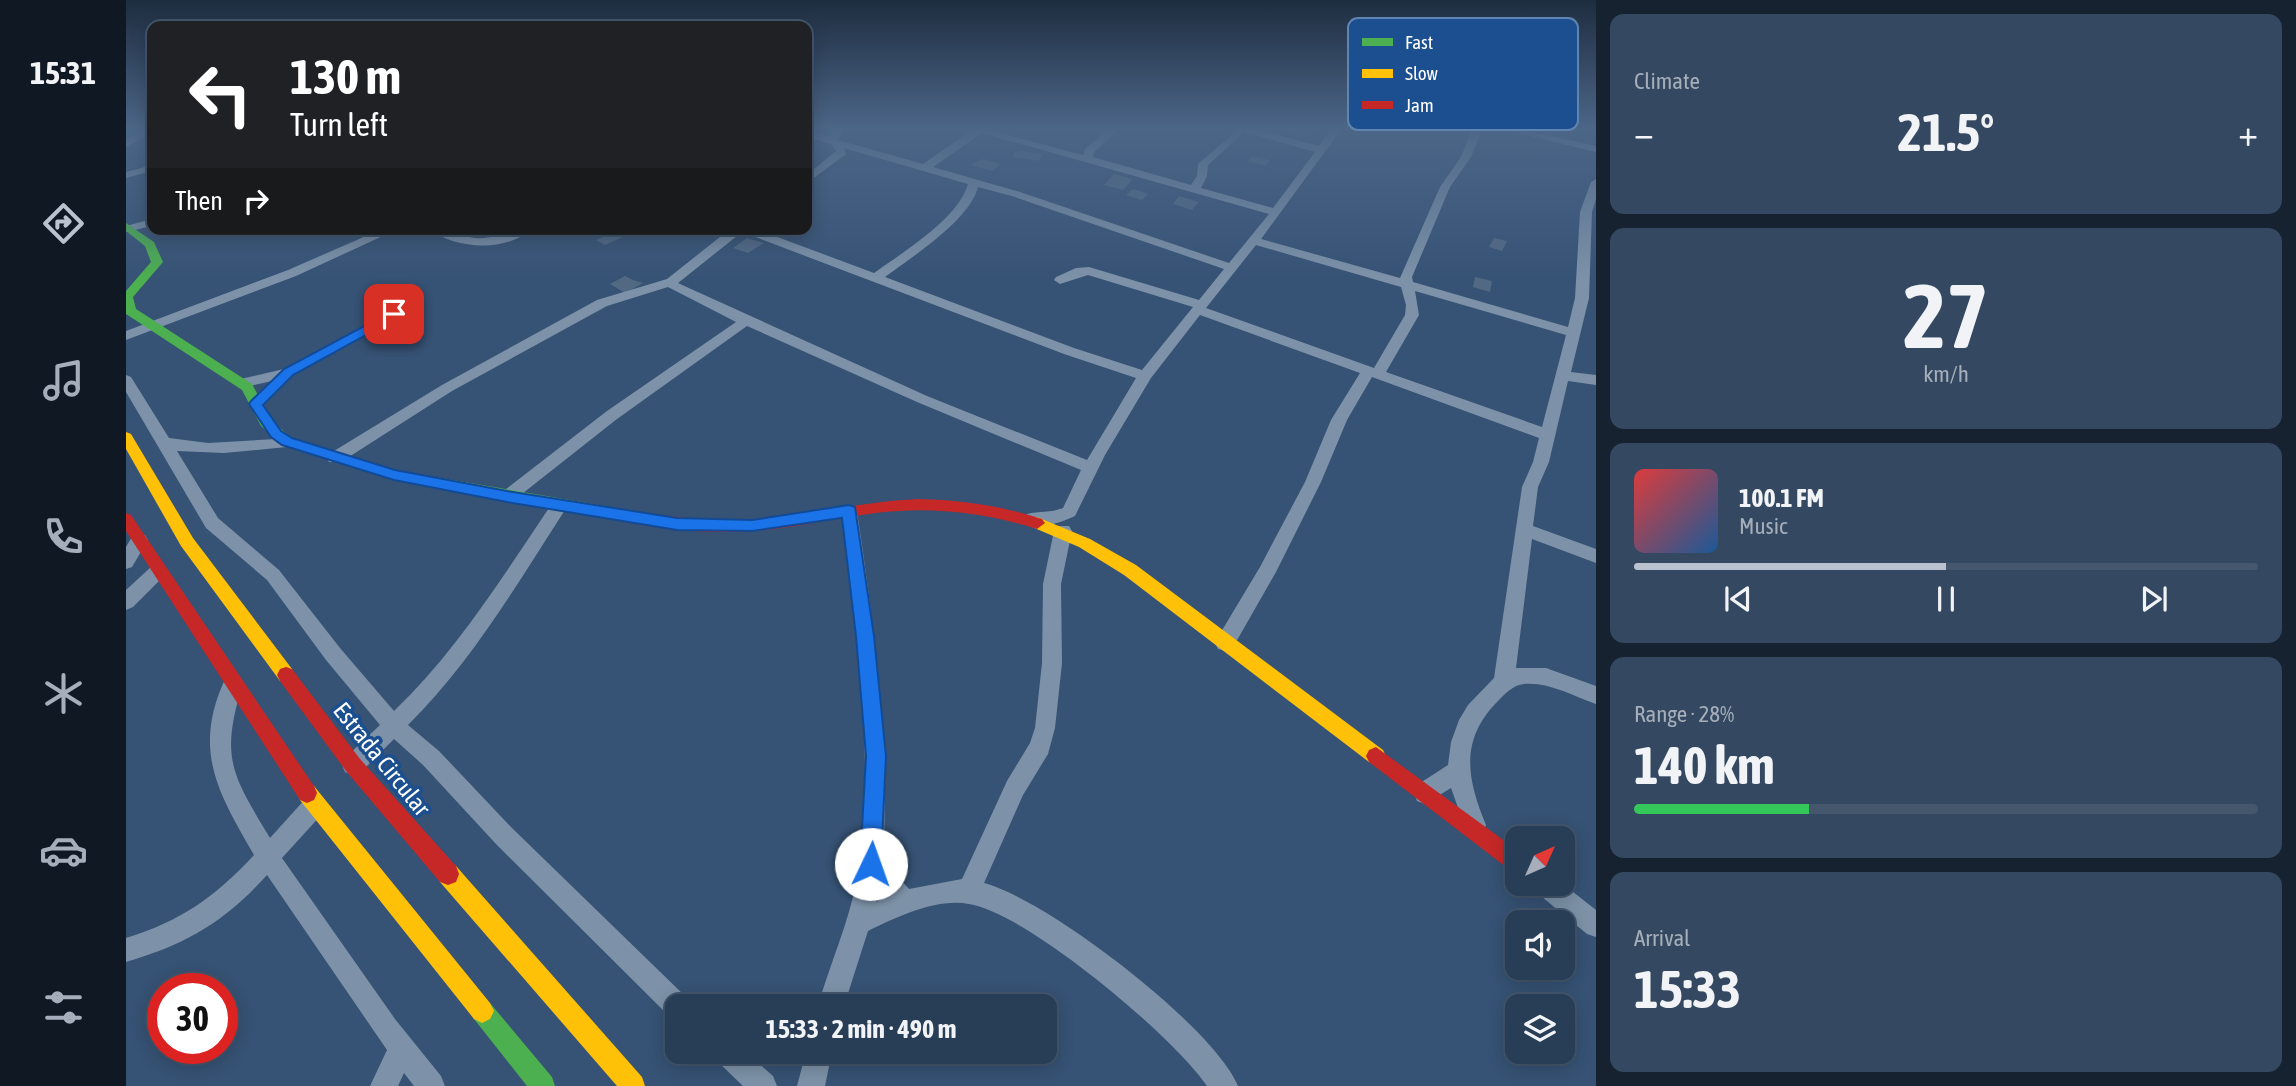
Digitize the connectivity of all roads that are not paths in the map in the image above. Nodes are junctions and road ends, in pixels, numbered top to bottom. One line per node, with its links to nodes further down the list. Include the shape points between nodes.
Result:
1 (963, 178): 6 (street)
2 (1150, 178): 8 (street)
3 (1201, 178): 8 (street)
4 (1301, 178): 9 (street)
5 (1451, 178): 23 (street)
6 (974, 181): 18 (street); 20 (street, via 960,209)
7 (1596, 182): 25 (street, via 1586,212)
8 (1194, 190): 9 (street)
9 (1276, 212): 17 (street)
10 (147, 223): 11 (street)
11 (128, 227): 19 (street, via 150,244 155,254 157,262)
12 (378, 235): 33 (street)
13 (449, 235): 14 (street, via 484,243)
14 (513, 235)
15 (730, 235): 22 (street)
16 (762, 235): 20 (street)
17 (1252, 240): 18 (street); 23 (street)
18 (1230, 267): 29 (street)
19 (150, 274): 24 (street); 30 (street, via 127,297)
20 (877, 277): 38 (street)
21 (1060, 280): 29 (street, via 1089,271)
22 (671, 282): 32 (street); 48 (street, via 603,303 447,388)
23 (1405, 285): 28 (street); 31 (street)
24 (126, 288)
25 (1581, 298): 26 (street); 34 (street)
26 (1596, 301)
27 (415, 302): 36 (street)
28 (1463, 302): 31 (street, via 1437,303); 34 (street)
29 (1200, 307): 37 (street); 38 (street)
30 (128, 313): 33 (street)
31 (1412, 315): 37 (street)
32 (746, 321): 49 (street); 50 (street, via 612,415)
33 (151, 327): 35 (street); 42 (street)
34 (1572, 332): 39 (street)
35 (126, 336)
36 (289, 372): 42 (street); 43 (street)
37 (1373, 372): 44 (street); 62 (street, via 1339,420 1267,572)
38 (1145, 376): 49 (street)
39 (1563, 376): 41 (street); 44 (street)
40 (126, 380): 46 (street)
41 (1596, 380)
42 (241, 383): 43 (street)
43 (256, 404): 47 (street, via 266,424)
44 (1548, 435): 55 (street, via 1531,487)
45 (126, 437): 67 (street, Estrada Circular, via 187,542)
46 (162, 442): 47 (street, via 184,449); 66 (street, via 212,523 273,575)
47 (287, 442): 48 (street)
48 (335, 458): 50 (street, via 394,475)
49 (1091, 468): 54 (street, via 1069,512 1052,519)
50 (507, 497): 51 (street)
51 (559, 506): 52 (street, via 677,524 752,526); 66 (street, via 464,644 422,698)
52 (849, 511): 54 (street, via 953,505); 74 (street, via 876,756)
53 (126, 519): 57 (street)
54 (1026, 519): 56 (street)
55 (1524, 530): 58 (street); 63 (street)
56 (1063, 531): 62 (street, via 1111,558); 75 (street, via 1052,584 1052,663 1045,728)
57 (139, 540): 59 (street); 60 (street)
58 (1596, 556)
59 (126, 562)
60 (158, 571): 61 (street); 64 (street)
61 (126, 603)
62 (1225, 643): 69 (street)
63 (1504, 681): 65 (street, via 1528,675 1568,683); 68 (street, via 1479,707 1462,735)
64 (233, 683): 70 (street); 73 (street, via 221,721 221,765)
65 (1596, 695)
66 (393, 725): 67 (street); 81 (street)
67 (353, 765): 89 (street, Estrada Circular)
68 (1457, 772): 69 (street); 71 (street)
69 (1426, 793): 71 (street)
70 (315, 805): 73 (street); 88 (street)
71 (1478, 831): 72 (street)
72 (1505, 853)
73 (268, 857): 80 (street, via 233,897 200,922 152,944); 83 (street)
74 (871, 864): 77 (street); 78 (street)
75 (969, 891): 77 (street); 92 (street, via 1004,902 1091,959 1199,1052)
76 (1559, 896): 79 (street)
77 (904, 901): 78 (street)
78 (859, 922): 82 (street)
79 (1596, 925)
80 (126, 950)
81 (665, 994)
82 (835, 994)
83 (402, 1047): 86 (street); 87 (street)
84 (739, 1064): 90 (street)
85 (816, 1064): 91 (street)
86 (425, 1084)
87 (384, 1086)
88 (543, 1086)
89 (633, 1086)
90 (763, 1086)
91 (811, 1086)
92 (1224, 1086)

